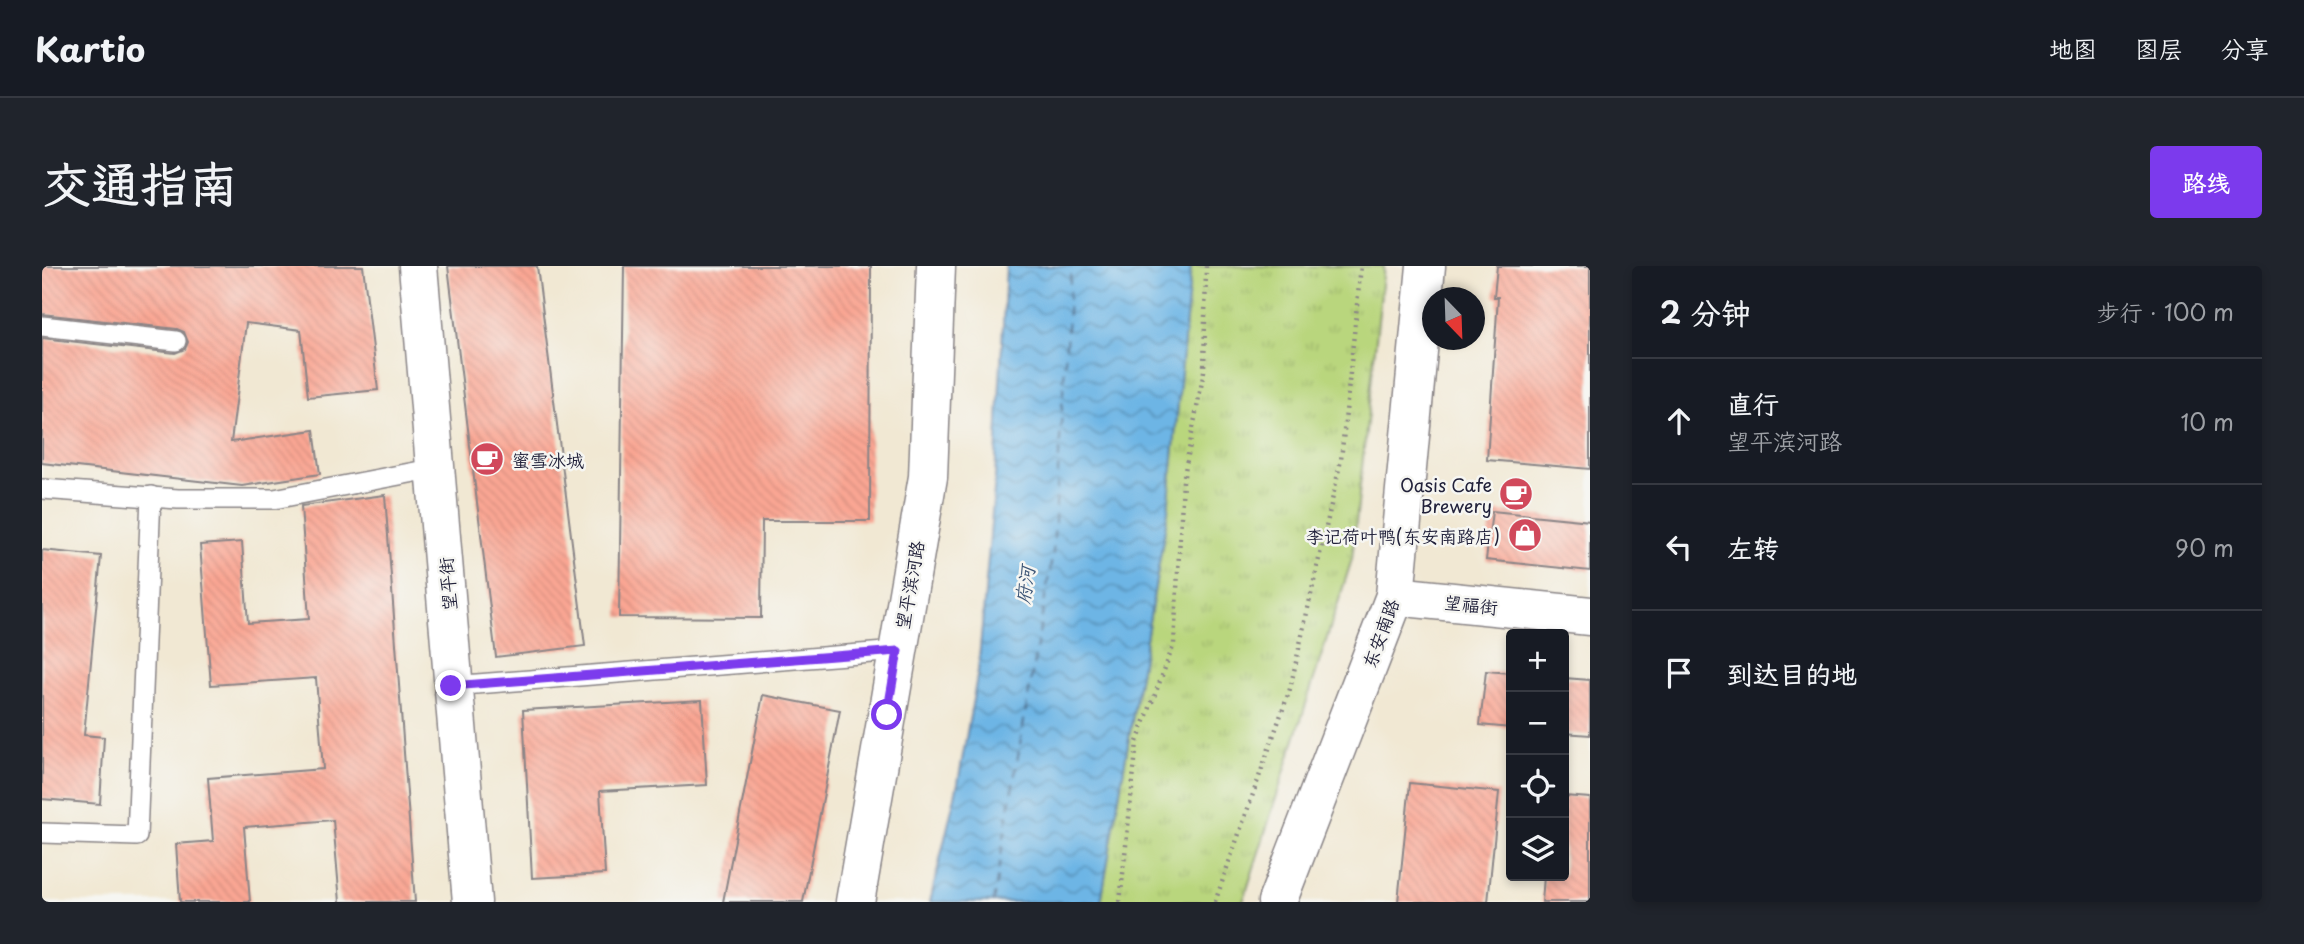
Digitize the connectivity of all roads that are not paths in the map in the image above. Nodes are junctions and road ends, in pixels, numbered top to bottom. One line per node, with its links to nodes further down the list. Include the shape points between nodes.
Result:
1 (418, 266): 6 (street, 望平街)
2 (936, 266): 11 (street, 望平滨河路, via 928,477)
3 (1426, 266): 9 (street, 东安南路)
4 (42, 326): 5 (lane)
5 (176, 341)
6 (436, 468): 8 (lane, via 274,499); 12 (street, 望平街)
7 (42, 489): 8 (lane)
8 (151, 496): 13 (lane, via 137,836)
9 (1395, 596): 10 (street, 望福街); 16 (street, 东安南路)
10 (1590, 616)
11 (898, 651): 12 (lane); 15 (street, 望平滨河路)
12 (451, 686): 14 (street, 望平街)
13 (42, 833)
14 (472, 902)
15 (855, 902)
16 (1277, 902)

